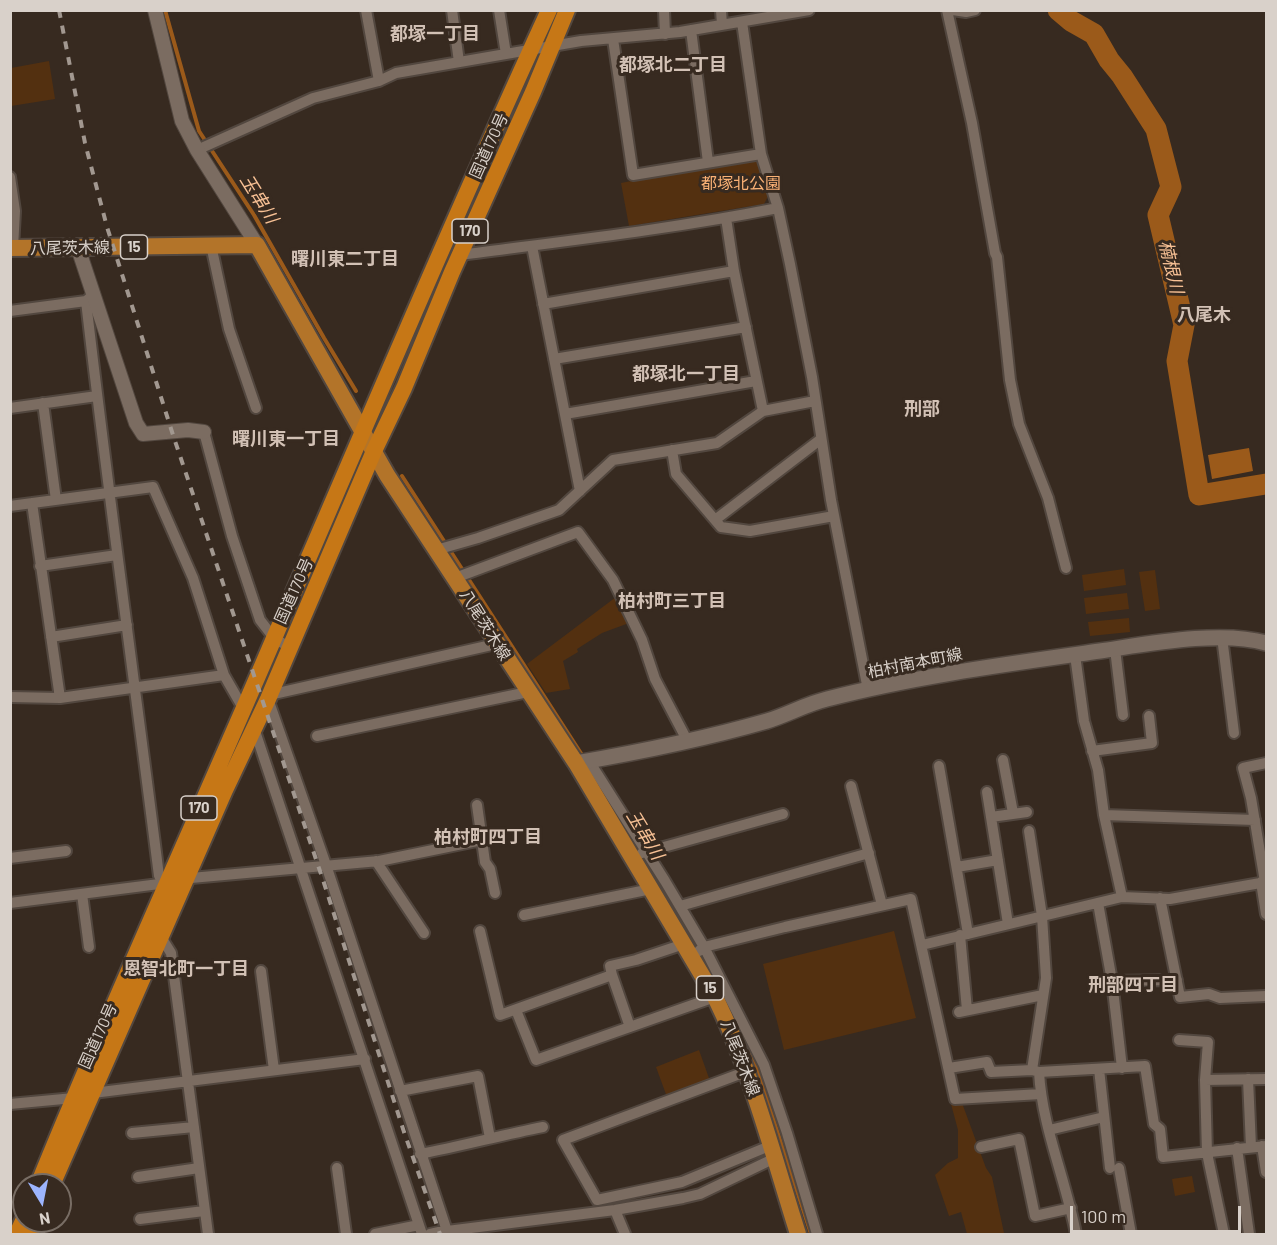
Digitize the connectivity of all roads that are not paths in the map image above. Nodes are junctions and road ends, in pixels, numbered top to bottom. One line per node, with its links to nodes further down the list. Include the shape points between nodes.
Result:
1 (154, 10): 23 (street, via 182,121)
2 (366, 10): 22 (street)
3 (452, 10): 21 (street)
4 (499, 10): 20 (street)
5 (549, 10): 19 (highway, 国道170号 / 170)
6 (567, 10): 18 (highway, 国道170号 / 170)
7 (664, 10): 16 (street)
8 (721, 10): 14 (street)
9 (809, 10): 13 (street)
10 (946, 10): 64 (street, via 997,257 1010,380 1019,424 1048,498)
11 (953, 10): 12 (street)
12 (975, 10)
13 (742, 22): 14 (street); 24 (street)
14 (722, 25): 15 (street)
15 (691, 30): 16 (street); 25 (street)
16 (665, 34): 17 (street)
17 (613, 39): 18 (street); 25 (street, via 633,175)
18 (552, 47): 19 (street); 34 (highway, 国道170号 / 170)
19 (531, 50): 20 (street); 50 (highway, 国道170号 / 170)
20 (506, 54): 21 (street)
21 (459, 62): 22 (street, via 396,73)
22 (379, 81): 23 (street, via 313,98)
23 (197, 150): 30 (street)
24 (760, 154): 25 (street); 27 (street)
25 (708, 162)
26 (10, 177): 32 (street, via 15,211)
27 (778, 208): 28 (street); 43 (street)
28 (726, 218): 31 (street); 35 (street)
29 (211, 245): 30 (main road, 八尾茨木線 / 15); 33 (main road, 八尾茨木線 / 15); 46 (street, via 229,329)
30 (257, 245): 50 (main road, 八尾茨木線 / 15)
31 (532, 246): 34 (street); 37 (street)
32 (12, 248): 33 (main road, 八尾茨木線 / 15)
33 (78, 248): 36 (street)
34 (460, 255): 53 (highway, 国道170号 / 170)
35 (734, 271): 37 (street); 39 (street)
36 (90, 297): 38 (street); 42 (street); 49 (street, via 135,423 143,434)
37 (543, 304): 40 (street)
38 (10, 311)
39 (746, 327): 40 (street); 41 (street)
40 (554, 359): 48 (street)
41 (756, 381): 47 (street); 48 (street)
42 (97, 396): 44 (street); 55 (street)
43 (815, 401): 47 (street); 51 (street)
44 (43, 404): 45 (street); 56 (street)
45 (10, 408)
46 (256, 408)
47 (763, 411): 52 (street, via 717,443)
48 (565, 414): 54 (street)
49 (204, 432): 69 (street, via 260,621)
50 (363, 432): 53 (main road, 八尾茨木線 / 15); 69 (highway, 国道170号 / 170)
51 (821, 439): 59 (street); 60 (street)
52 (672, 450): 54 (street, via 613,460); 60 (street, via 676,474)
53 (374, 451): 61 (main road, 八尾茨木線 / 15); 69 (highway, 国道170号 / 170)
54 (580, 491): 61 (street, via 560,510)
55 (109, 493): 56 (street); 62 (street); 74 (street, via 153,487 193,578)
56 (56, 500): 57 (street)
57 (32, 503): 58 (street); 63 (street)
58 (10, 506)
59 (834, 516): 60 (street, via 750,531 721,527); 76 (street)
60 (715, 520)
61 (436, 550): 65 (main road, 八尾茨木線 / 15)
62 (117, 555): 63 (street); 66 (street)
63 (40, 566): 67 (street)
64 (1066, 568)
65 (455, 578): 71 (main road, 八尾茨木線 / 15); 87 (street, via 578,532 613,580 642,640 655,679)
66 (127, 625): 67 (street); 75 (street)
67 (51, 637): 80 (street)
68 (1222, 637): 70 (main road, 柏村南本町線); 72 (main road, 柏村南本町線); 85 (street)
69 (281, 643): 79 (highway, 国道170号 / 170); 81 (highway, 国道170号 / 170)
70 (1266, 643)
71 (496, 644): 77 (main road, 八尾茨木線 / 15); 79 (street)
72 (1115, 649): 73 (main road, 柏村南本町線); 82 (street)
73 (1075, 655): 76 (main road, 柏村南本町線); 88 (street)
74 (224, 675): 75 (street); 81 (street)
75 (136, 689): 80 (street); 114 (street, via 159,876)
76 (867, 690): 87 (main road, 柏村南本町線)
77 (528, 692): 86 (street); 90 (main road, 八尾茨木線 / 15)
78 (10, 697): 80 (street)
79 (269, 697): 84 (highway, 国道170号 / 170); 110 (street)
80 (60, 698)
81 (243, 708): 114 (highway, 国道170号 / 170)
82 (1123, 716)
83 (1149, 716): 88 (street, via 1152,744)
84 (254, 728): 111 (street); 113 (highway, 国道170号 / 170)
85 (1234, 734)
86 (317, 736)
87 (688, 742): 90 (main road, 柏村南本町線)
88 (1092, 751): 99 (street)
89 (1003, 760): 97 (street)
90 (582, 762): 106 (main road, 八尾茨木線 / 15)
91 (1266, 763): 101 (street, via 1244,768)
92 (939, 766): 112 (street)
93 (851, 786): 105 (street)
94 (987, 792): 100 (street)
95 (477, 805): 103 (street)
96 (1026, 812): 97 (street)
97 (1013, 813): 100 (street)
98 (783, 814): 106 (street)
99 (1104, 815): 101 (street); 119 (street)
100 (991, 817): 108 (street)
101 (1255, 820): 115 (street)
102 (1029, 831): 127 (street)
103 (482, 840): 109 (street); 117 (street)
104 (66, 851): 107 (street)
105 (869, 853): 123 (street); 124 (street)
106 (640, 854): 116 (main road, 八尾茨木線 / 15); 124 (street)
107 (10, 858)
108 (998, 860): 112 (street); 128 (street)
109 (376, 861): 110 (street); 130 (street)
110 (326, 865): 111 (street); 157 (street)
111 (301, 867): 113 (street); 146 (street)
112 (957, 867): 131 (street)
113 (188, 878): 114 (street); 132 (highway, 国道170号 / 170)
114 (168, 882): 118 (street); 160 (highway, 国道170号 / 170)
115 (1264, 882): 120 (street); 125 (street)
116 (651, 889): 126 (street); 135 (main road, 八尾茨木線 / 15)
117 (495, 893)
118 (82, 894): 121 (street); 134 (street)
119 (1122, 897): 120 (street); 122 (street)
120 (1160, 898): 138 (street)
121 (10, 903)
122 (1098, 903): 127 (street); 139 (street)
123 (882, 905): 133 (street, via 911,899); 135 (street)
124 (680, 906): 135 (street)
125 (1266, 914)
126 (524, 915)
127 (1042, 916): 128 (street); 140 (street, via 1046,978)
128 (1008, 924): 131 (street)
129 (480, 931): 143 (street, via 500,1015)
130 (424, 933)
131 (964, 935): 133 (street); 140 (street, via 963,1011)
132 (161, 937): 156 (street, via 171,954); 158 (highway, 国道170号 / 170)
133 (922, 945): 147 (street)
134 (89, 947)
135 (695, 950): 137 (street, via 610,966); 142 (main road, 八尾茨木線 / 15); 193 (street, via 764,1065)
136 (261, 971): 150 (street)
137 (612, 975): 143 (street); 144 (street)
138 (1177, 980): 139 (street); 141 (street, via 1180,997)
139 (1112, 981): 148 (street)
140 (1043, 995): 151 (street)
141 (1266, 996)
142 (715, 997): 144 (street); 152 (main road, 八尾茨木線 / 15)
143 (516, 1010): 144 (street, via 536,1060)
144 (630, 1027)
145 (1179, 1040): 155 (street, via 1208,1042)
146 (365, 1059): 150 (street); 185 (street)
147 (949, 1068): 151 (street, via 987,1062 991,1072); 159 (street, via 955,1099)
148 (1122, 1068): 149 (street); 173 (street, via 1145,1066 1163,1157)
149 (1099, 1069): 151 (street); 162 (street)
150 (274, 1070): 156 (street)
151 (1036, 1071): 159 (street)
152 (746, 1072): 172 (main road, 八尾茨木線 / 15); 172 (street, via 563,1140 597,1200 682,1182)
153 (1248, 1079): 154 (street); 155 (street); 170 (street)
154 (1266, 1079)
155 (1205, 1080): 173 (street)
156 (188, 1081): 158 (street); 163 (street)
157 (400, 1091): 167 (street, via 478,1076); 174 (street)
158 (93, 1093): 179 (highway, 国道170号 / 170)
159 (1041, 1094): 165 (street)
160 (74, 1098): 161 (street); 178 (highway, 国道170号 / 170)
161 (10, 1104)
162 (1104, 1117): 165 (street); 195 (street)
163 (194, 1127): 166 (street); 175 (street)
164 (543, 1127): 167 (street)
165 (1049, 1130): 181 (street)
166 (132, 1133)
167 (490, 1138): 174 (street)
168 (1264, 1146): 170 (street); 177 (street)
169 (981, 1147): 181 (street, via 1019,1139 1035,1216)
170 (1251, 1147): 171 (street)
171 (1237, 1148): 173 (street); 197 (street)
172 (774, 1152): 183 (street, via 700,1194); 192 (main road, 八尾茨木線 / 15)
173 (1207, 1152): 196 (street)
174 (420, 1154): 186 (street)
175 (199, 1168): 180 (street); 182 (street)
176 (337, 1168): 188 (street)
177 (1266, 1172)
178 (43, 1173)
179 (57, 1173)
180 (138, 1177)
181 (1071, 1208): 194 (street)
182 (204, 1210): 184 (street); 187 (street)
183 (615, 1210): 186 (street); 191 (street)
184 (140, 1219)
185 (421, 1230): 189 (street)
186 (447, 1231): 190 (street)
187 (208, 1234)
188 (346, 1234)
189 (375, 1234)
190 (430, 1234)
191 (625, 1234)
192 (798, 1234)
193 (817, 1234)
194 (1076, 1234)
195 (1131, 1234)
196 (1224, 1234)
197 (1249, 1234)

